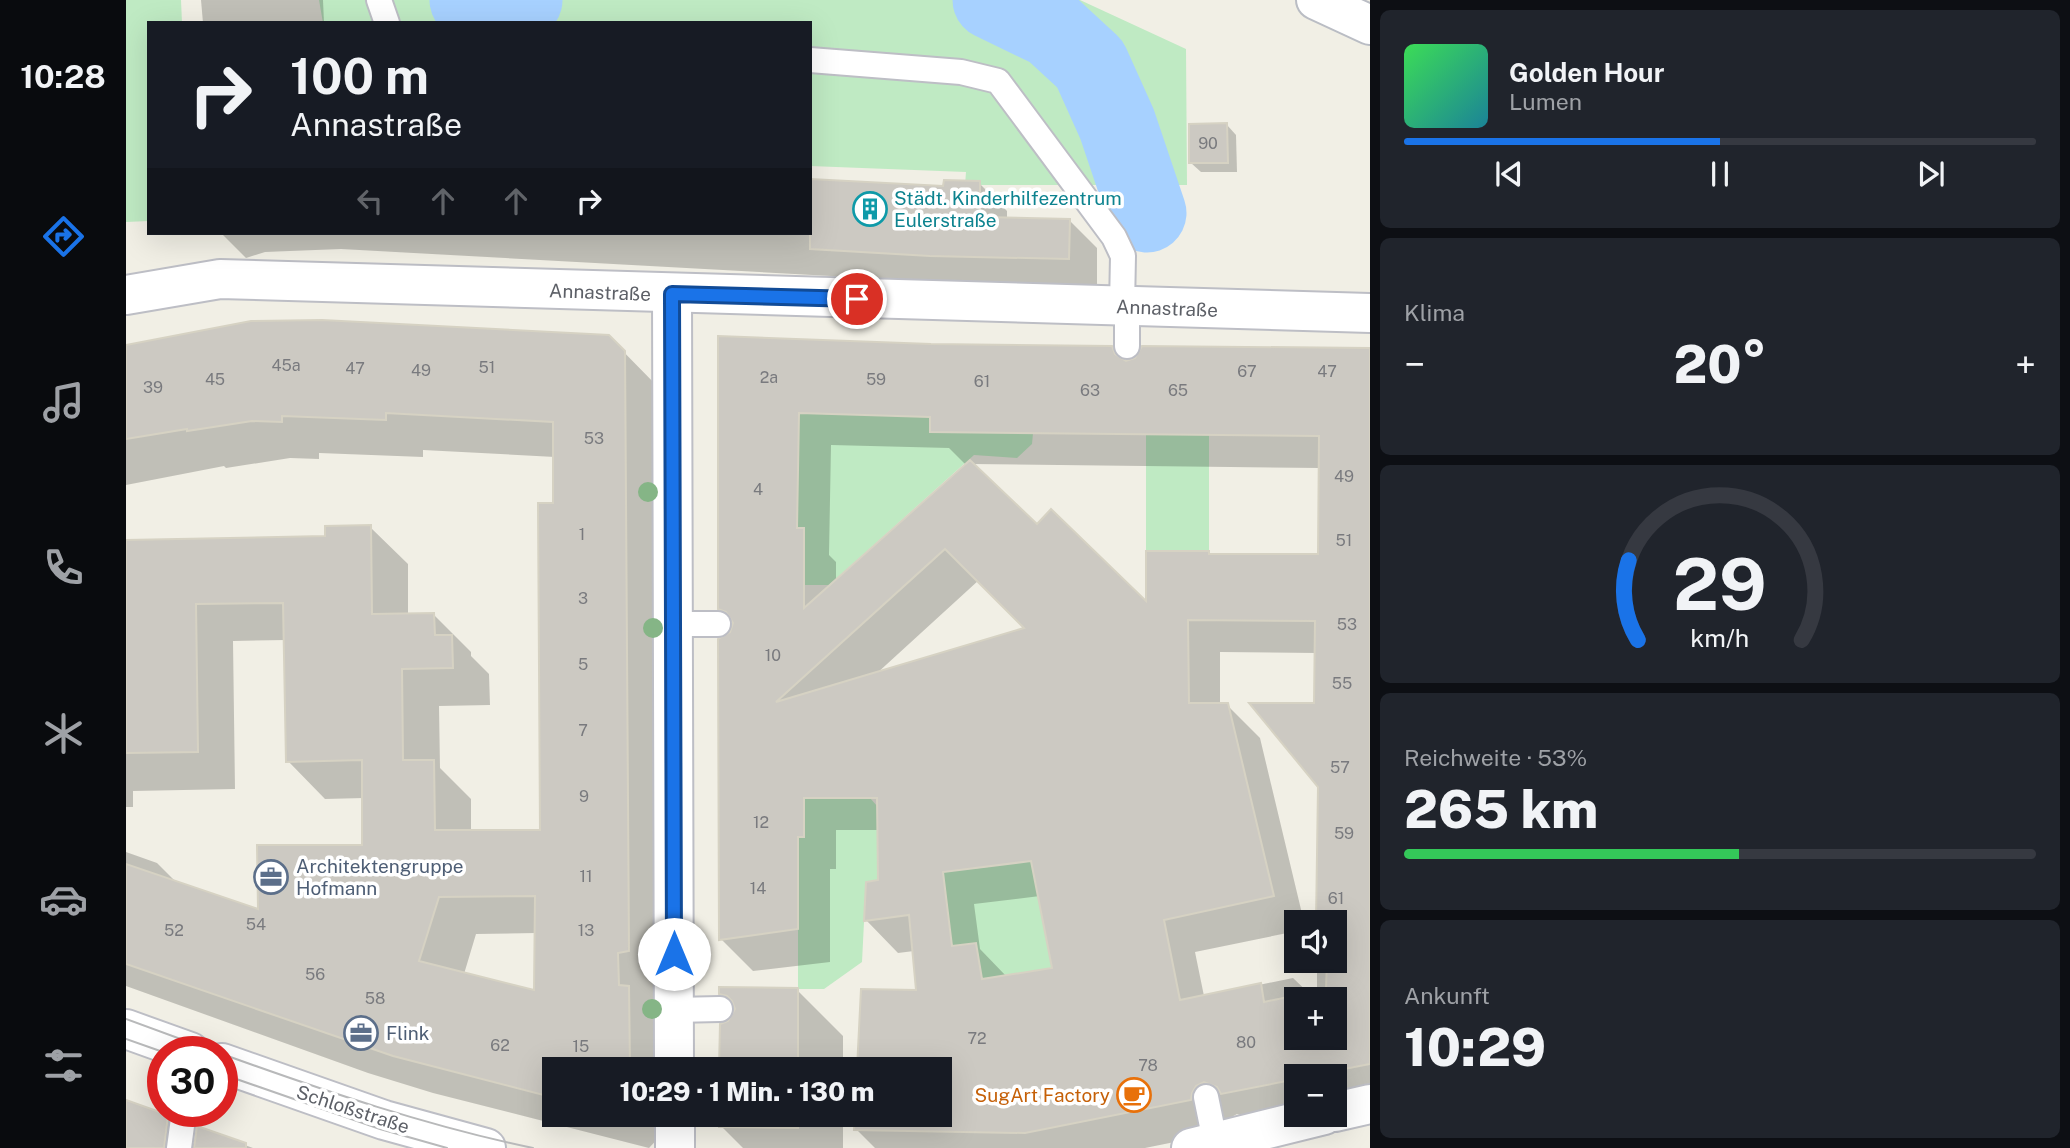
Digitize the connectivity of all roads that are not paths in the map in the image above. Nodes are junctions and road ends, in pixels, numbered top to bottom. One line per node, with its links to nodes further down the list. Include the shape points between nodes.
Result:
1 (379, 0): 3 (lane)
2 (1316, 0): 4 (street)
3 (386, 21)
4 (1370, 25)
5 (812, 60): 8 (lane, via 961,72 998,81 1114,237 1123,256)
6 (672, 294): 7 (street, Annastraße, via 220,279); 8 (street, Annastraße); 11 (street)
7 (126, 295)
8 (1125, 306): 9 (street, Annastraße); 10 (lane)
9 (1370, 313)
10 (1127, 346)
11 (673, 624): 12 (lane); 14 (street)
12 (718, 624)
13 (720, 1009): 14 (lane)
14 (674, 1010): 17 (street)
15 (126, 1029): 16 (street)
16 (147, 1037)
17 (674, 1057)
18 (238, 1069): 27 (street, Schloßstraße, via 384,1120)
19 (1206, 1097): 25 (lane)
20 (1370, 1104): 21 (street)
21 (1347, 1109)
22 (1284, 1125): 25 (street)
23 (182, 1127): 26 (lane)
24 (675, 1127): 28 (street)
25 (1203, 1144)
26 (179, 1148)
27 (486, 1148)
28 (675, 1148)

